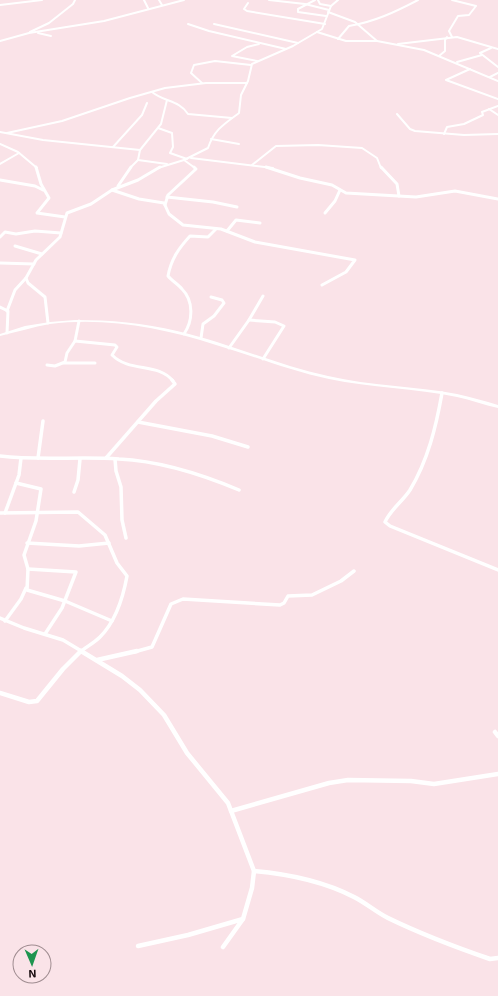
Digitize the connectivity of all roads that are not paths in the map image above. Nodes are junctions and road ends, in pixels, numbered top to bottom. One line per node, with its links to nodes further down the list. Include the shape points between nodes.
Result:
1 (42, 0): 13 (street)
2 (75, 0): 24 (street, via 49,23)
3 (144, 0): 16 (street)
4 (159, 0): 14 (street)
5 (184, 0): 14 (street)
6 (269, 0): 12 (street)
7 (316, 0): 12 (street); 15 (street, via 320,4)
8 (338, 0): 15 (street)
9 (418, 0): 22 (street, via 392,14)
10 (452, 0): 26 (street, via 476,6 469,15 458,16 449,32)
11 (248, 3): 21 (street, via 244,9 247,11)
12 (306, 4): 17 (street); 18 (street, via 298,9 298,12)
13 (0, 5)
14 (162, 5): 16 (street)
15 (331, 6): 17 (street)
16 (148, 8): 24 (street, via 104,21)
17 (329, 11): 18 (street); 22 (street)
18 (326, 16): 21 (street)
19 (188, 24): 32 (street)
20 (214, 24): 31 (street)
21 (325, 24): 23 (street)
22 (358, 25): 28 (street, via 348,27); 30 (street)
23 (317, 32): 28 (street); 31 (street)
24 (29, 33): 25 (street); 29 (street)
25 (51, 36)
26 (452, 37): 27 (street); 34 (street, via 463,38)
27 (447, 38): 33 (street); 38 (street, via 445,51)
28 (338, 39): 30 (street)
29 (0, 40)
30 (377, 41): 33 (street)
31 (298, 43): 35 (street)
32 (261, 44): 35 (street); 39 (street, via 247,46 232,56)
33 (397, 44): 38 (street)
34 (491, 48): 36 (street); 37 (street, via 481,51)
35 (286, 49): 39 (street)
36 (498, 49)
37 (482, 55): 40 (street); 42 (street)
38 (439, 56): 40 (street)
39 (257, 61): 41 (street)
40 (457, 62): 43 (street)
41 (251, 65): 49 (street, via 209,61 198,63 191,72); 50 (street)
42 (498, 67)
43 (470, 69): 45 (street); 52 (street, via 446,80)
44 (498, 74): 45 (street)
45 (490, 77): 47 (street)
46 (498, 77): 47 (street)
47 (494, 78): 48 (street)
48 (498, 81)
49 (202, 83): 50 (street); 51 (street)
50 (247, 83): 59 (street, via 241,95 239,113)
51 (152, 92): 53 (street); 62 (street, via 59,122)
52 (498, 99)
53 (167, 100): 59 (street, via 183,106 188,114); 60 (street, via 164,117)
54 (147, 103): 68 (street, via 142,115)
55 (498, 106): 56 (street)
56 (488, 109): 58 (street); 63 (street, via 482,112 483,115 464,124 447,127)
57 (397, 114): 63 (street, via 411,130)
58 (498, 115)
59 (232, 118): 65 (street, via 218,129)
60 (158, 128): 69 (street); 71 (street, via 172,133 173,147 170,153)
61 (0, 132): 62 (street)
62 (7, 133): 68 (street, via 43,140)
63 (444, 134): 64 (street)
64 (498, 134)
65 (211, 139): 67 (street); 71 (street, via 207,149)
66 (0, 144): 70 (street)
67 (238, 144)
68 (112, 147): 69 (street)
69 (140, 150): 72 (street)
70 (19, 153): 73 (street); 80 (street, via 37,168)
71 (187, 159): 74 (street); 75 (street); 82 (street, via 196,169)
72 (138, 160): 74 (street); 77 (street)
73 (0, 164)
74 (168, 164): 77 (street, via 140,179)
75 (252, 165): 79 (street, via 283,171 300,178 332,185); 81 (street, via 278,145 334,144 361,148 377,158 381,168 398,186)
76 (0, 180): 80 (street, via 35,186)
77 (117, 187): 78 (street)
78 (112, 190): 84 (street); 87 (street, via 91,204 71,211)
79 (340, 190): 81 (street, via 358,194); 86 (street)
80 (44, 191): 87 (street, via 49,198 36,213)
81 (399, 196): 83 (street, via 416,197 455,191)
82 (167, 197): 84 (street); 85 (street)
83 (498, 199)
84 (165, 205): 89 (street, via 168,212 181,224)
85 (237, 207)
86 (325, 213)
87 (65, 217): 91 (street)
88 (260, 223): 90 (street, via 236,220)
89 (216, 229): 90 (street); 107 (street, via 208,237 190,236 171,260 168,276 184,291 188,302 191,320)
90 (227, 231): 98 (street, via 255,242 355,260 342,275)
91 (61, 233): 92 (street, via 6,232); 94 (street, via 58,240)
92 (0, 237)
93 (15, 246): 94 (street)
94 (42, 254): 96 (street)
95 (0, 263): 96 (street)
96 (34, 264): 97 (street)
97 (26, 278): 102 (street, via 15,290); 105 (street, via 44,297)
98 (322, 285)
99 (264, 296): 103 (street)
100 (211, 298): 109 (street, via 222,300 223,303 214,316 203,324)
101 (0, 307): 102 (street)
102 (7, 310): 106 (street)
103 (249, 320): 111 (street); 112 (street, via 275,322 284,326)
104 (80, 321): 105 (main road); 107 (main road, via 134,323); 110 (street)
105 (48, 323): 106 (main road)
106 (7, 333): 108 (main road)
107 (184, 334): 109 (main road)
108 (0, 335)
109 (201, 338): 111 (main road)
110 (76, 341): 113 (street, via 67,352); 119 (street, via 115,345 117,347 112,355 121,363 160,370 172,380 173,387 156,401)
111 (230, 348): 112 (main road)
112 (263, 359): 116 (main road, via 332,379)
113 (64, 363): 114 (street); 115 (street)
114 (95, 363)
115 (47, 365)
116 (442, 393): 117 (main road); 137 (street, via 433,442 426,461 404,499 385,522)
117 (498, 407)
118 (43, 421): 123 (street)
119 (138, 422): 120 (street, via 212,436); 124 (street)
120 (248, 448)
121 (0, 456): 122 (street)
122 (22, 458): 123 (street); 127 (street)
123 (38, 458): 125 (street)
124 (106, 458): 125 (street); 126 (street)
125 (80, 459): 129 (street)
126 (115, 459): 128 (street, via 154,462 184,469); 133 (street, via 121,486 122,520)
127 (16, 483): 131 (street); 132 (street, via 40,489)
128 (239, 490)
129 (74, 492)
130 (0, 513): 131 (street)
131 (5, 513): 132 (street)
132 (37, 514): 134 (street); 135 (street, via 76,511 105,535)
133 (126, 538)
134 (27, 543): 135 (street, via 79,546); 136 (street, via 24,555)
135 (109, 543): 142 (street, via 117,563 127,576 124,592)
136 (28, 569): 139 (street); 140 (street, via 75,571)
137 (498, 570)
138 (354, 572): 145 (street, via 312,595 288,596 280,605 175,600 152,647)
139 (26, 588): 140 (street); 141 (street, via 21,599)
140 (65, 601): 142 (street); 143 (street)
141 (2, 620): 143 (street)
142 (112, 621): 144 (street, via 101,636)
143 (45, 634): 144 (street, via 63,640)
144 (81, 651): 145 (street); 146 (street, via 38,700 29,702)
145 (97, 660): 148 (street, via 140,690 164,715 188,753 228,803)
146 (0, 693)
147 (498, 774): 148 (street, via 434,784 348,780 261,800)
148 (231, 811): 149 (street)
149 (254, 871): 150 (street); 153 (street, via 279,873 313,881 354,897 440,942 490,960)
150 (243, 919): 151 (street); 152 (street)
151 (138, 946)
152 (223, 947)
153 (498, 958)

